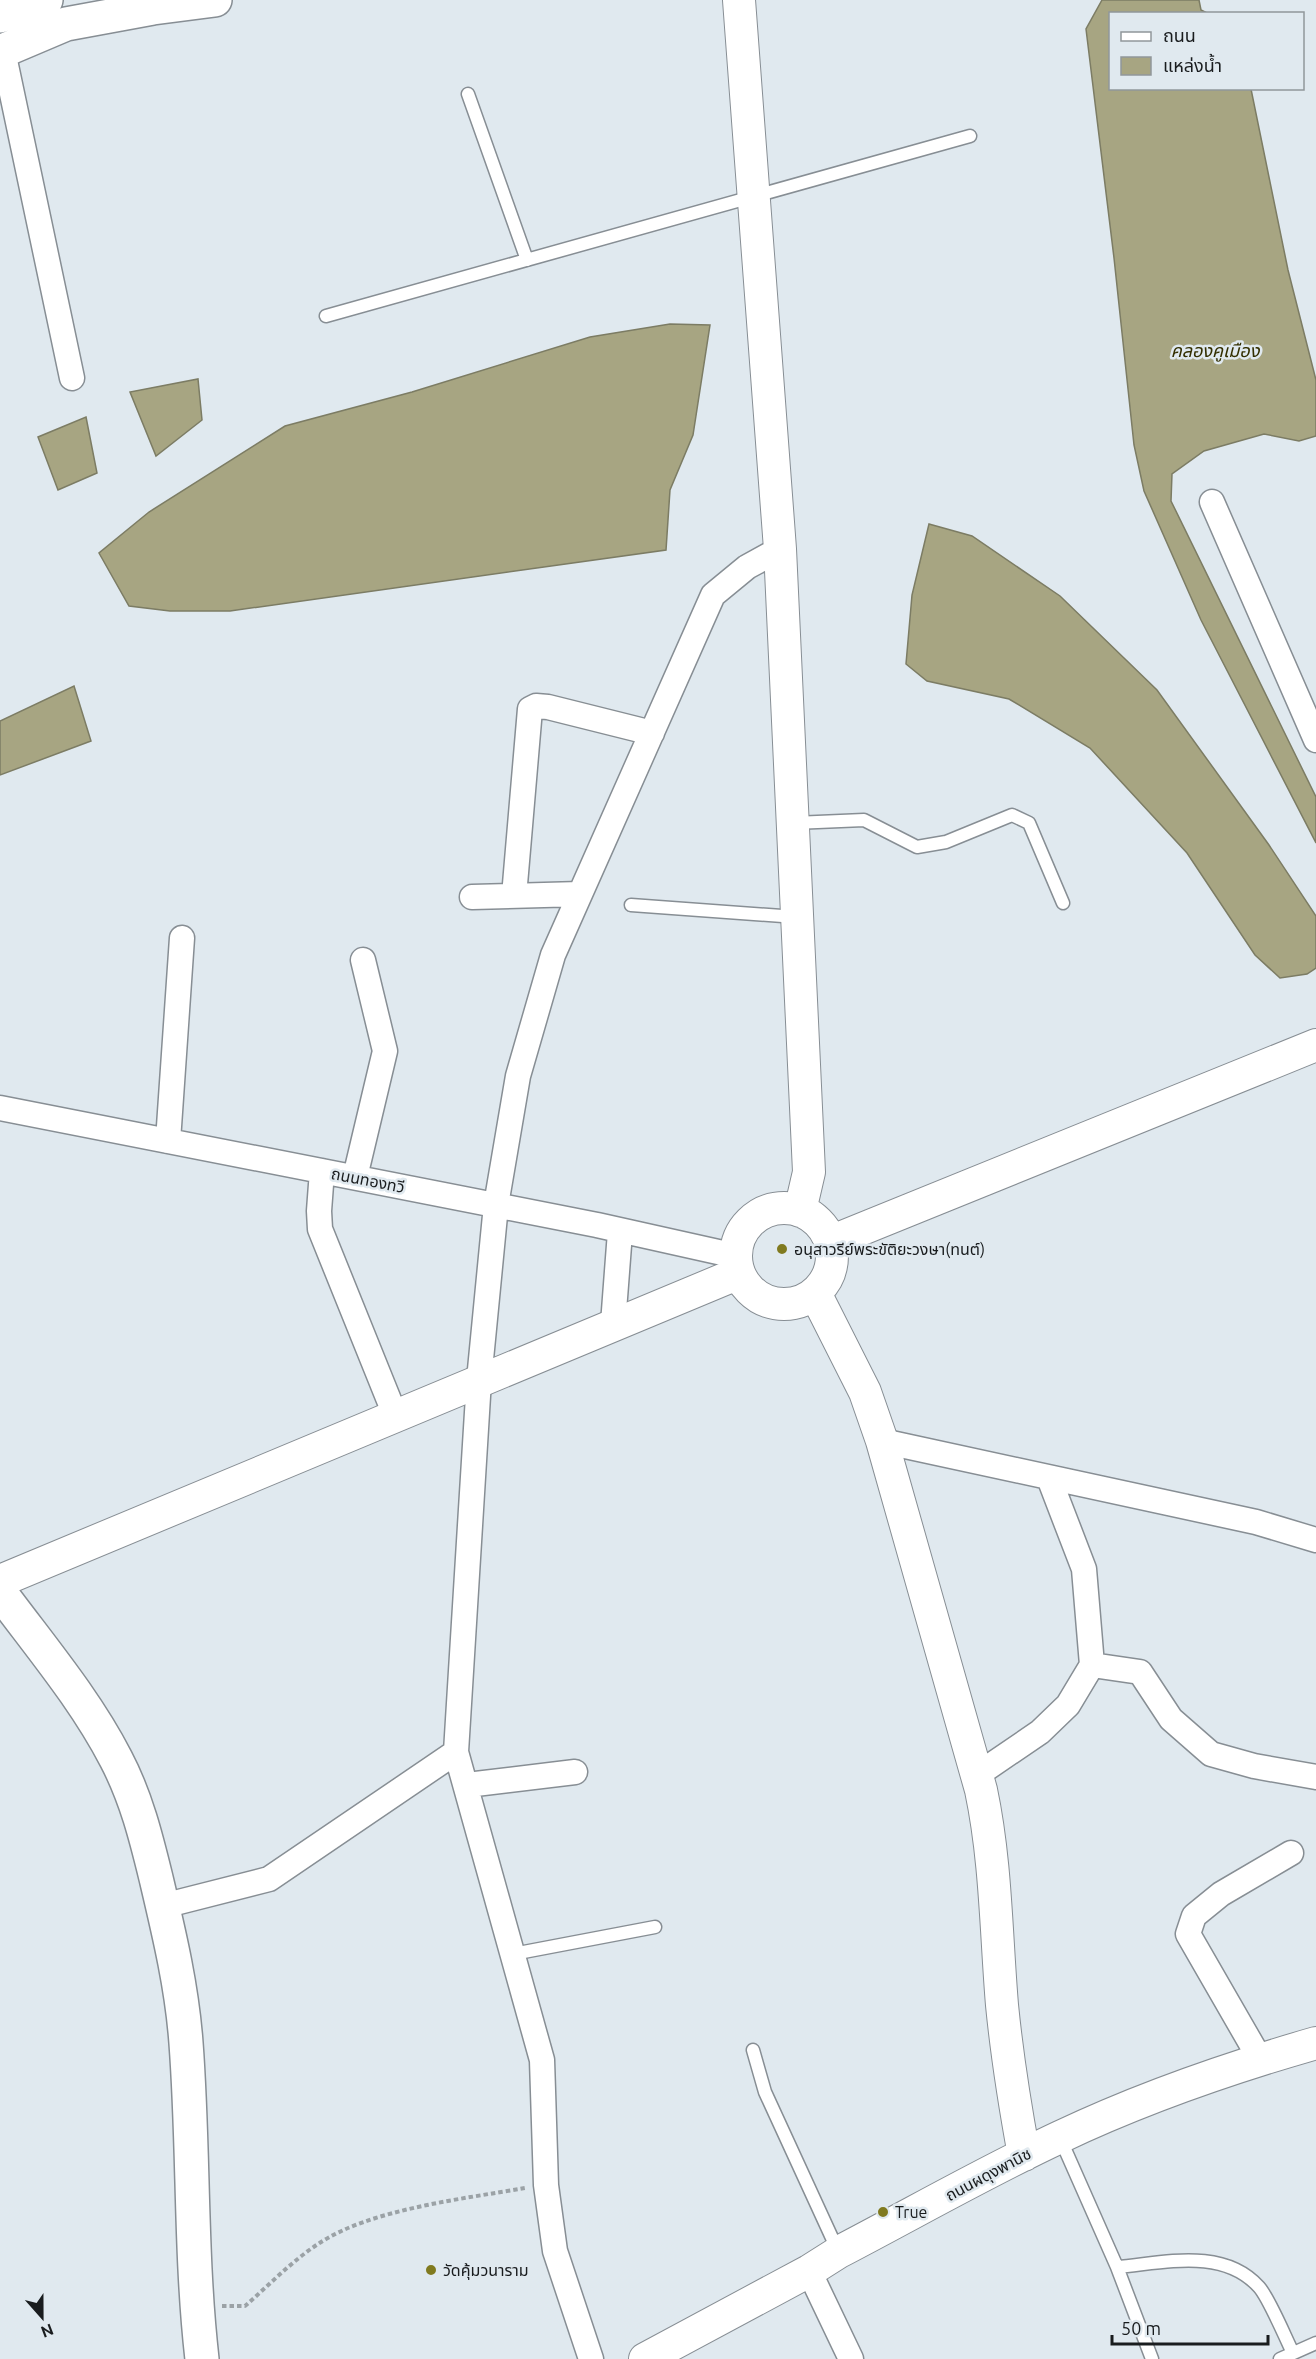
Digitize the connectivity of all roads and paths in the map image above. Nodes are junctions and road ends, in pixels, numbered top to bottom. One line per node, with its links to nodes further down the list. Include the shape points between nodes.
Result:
1 (46, 0): 4 (main road)
2 (215, 0): 5 (main road, via 66,24)
3 (739, 0): 8 (street)
4 (0, 16)
5 (1, 51): 11 (street)
6 (468, 94): 9 (lane)
7 (970, 136): 8 (lane)
8 (753, 198): 9 (lane); 13 (street)
9 (527, 260): 10 (lane)
10 (326, 315)
11 (72, 378)
12 (1212, 502): 15 (street)
13 (780, 549): 14 (street, via 747,567 713,595); 16 (street)
14 (652, 732): 17 (street); 18 (street, via 548,707 530,709)
15 (1316, 740)
16 (792, 823): 20 (lane, via 864,820 916,847 946,842 1012,815 1029,823); 22 (street)
17 (580, 894): 18 (street); 30 (street, via 554,955 518,1076)
18 (514, 896): 19 (street)
19 (472, 897)
20 (1063, 903)
21 (632, 905): 22 (lane)
22 (797, 917): 31 (street, via 809,1172)
23 (182, 938): 27 (street)
24 (363, 960): 29 (street, via 385,1051)
25 (1316, 1045): 33 (street)
26 (0, 1108): 27 (street, ถนนทองทวี)
27 (168, 1141): 28 (street, ถนนทองทวี)
28 (322, 1171): 29 (street, ถนนทองทวี); 38 (street, via 321,1229)
29 (355, 1177): 30 (street, ถนนทองทวี)
30 (496, 1205): 32 (street, ถนนทองทวี); 37 (street)
31 (800, 1211): 33 (street, via 822,1227); 34 (street, via 783,1208 758,1216 745,1228 738,1243)
32 (620, 1232): 34 (street, ถนนทองทวี); 36 (street)
33 (830, 1242): 35 (street, via 829,1275)
34 (737, 1265): 35 (street, via 745,1285 757,1296 778,1304 795,1303); 36 (street)
35 (815, 1293): 39 (street, via 865,1392)
36 (613, 1324): 37 (street)
37 (480, 1380): 38 (street); 45 (street)
38 (395, 1414): 42 (street)
39 (882, 1441): 40 (street); 47 (street)
40 (1050, 1478): 41 (street, via 1256,1522); 44 (street, via 1084,1569)
41 (1316, 1540)
42 (0, 1581)
43 (0, 1592): 51 (main road, via 92,1718 116,1758 148,1841)
44 (1092, 1665): 47 (street, via 1068,1705 1040,1732); 48 (street, via 1140,1672 1171,1719 1211,1754)
45 (456, 1752): 49 (street); 51 (street, via 269,1879)
46 (575, 1772): 49 (street)
47 (977, 1775): 58 (street, via 989,1830 1002,2005)
48 (1316, 1777)
49 (466, 1785): 53 (street)
50 (1291, 1852): 56 (street, via 1221,1894 1194,1916 1188,1934)
51 (163, 1906): 63 (main road, via 179,1979 186,2041)
52 (655, 1927): 53 (lane)
53 (513, 1954): 59 (street, via 542,2060)
54 (1316, 2043): 56 (street, ถนนผดุงพานิช)
55 (753, 2050): 60 (lane, via 765,2092)
56 (1260, 2059): 57 (street, ถนนผดุงพานิช, via 1161,2094)
57 (1060, 2137): 58 (street, ถนนผดุงพานิช); 61 (lane)
58 (1024, 2156): 60 (street, ถนนผดุงพานิช)
59 (546, 2185): 63 (path, via 437,2203 352,2225 317,2244 244,2306); 67 (street, via 555,2251)
60 (839, 2252): 62 (street, ถนนผดุงพานิช)
61 (1117, 2267): 65 (lane, via 1209,2260 1234,2267 1259,2287); 70 (lane)
62 (809, 2271): 68 (street, ถนนผดุงพานิช); 69 (street)
63 (196, 2306): 66 (main road)
64 (1316, 2343): 65 (lane)
65 (1293, 2353): 71 (lane)
66 (202, 2359)
67 (591, 2359)
68 (645, 2359)
69 (851, 2359)
70 (1152, 2359)
71 (1280, 2359)

